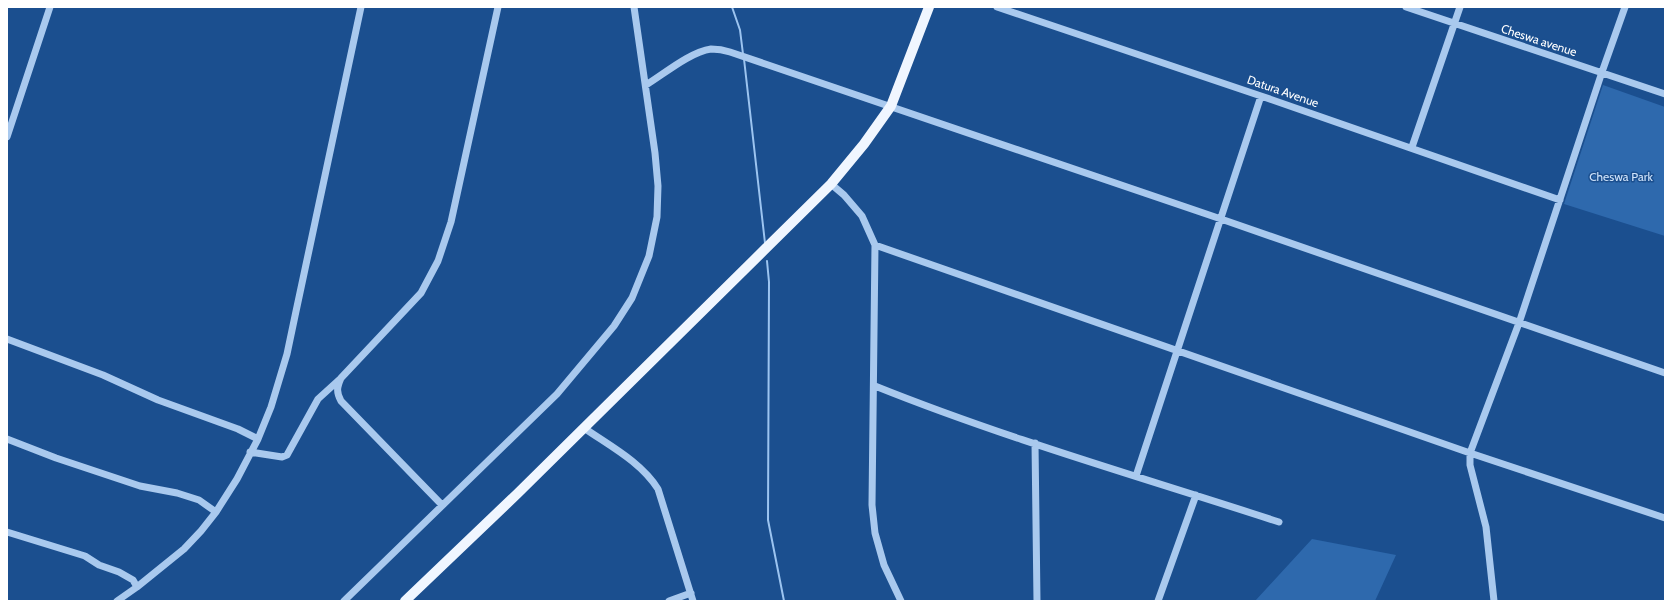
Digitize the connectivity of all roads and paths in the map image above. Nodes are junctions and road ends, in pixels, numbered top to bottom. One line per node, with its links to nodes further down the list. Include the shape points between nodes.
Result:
1 (50, 7): 16 (street)
2 (362, 7): 30 (street, via 287,354)
3 (498, 7): 26 (street, via 451,222 438,261 421,293)
4 (634, 7): 12 (street)
5 (929, 7): 15 (main road)
6 (997, 7): 14 (street, Datura Avenue)
7 (1406, 7): 10 (street, Cheswa avenue)
8 (1460, 7): 10 (street)
9 (1625, 7): 11 (street)
10 (1454, 24): 11 (street, Cheswa avenue); 17 (street)
11 (1602, 72): 13 (street, Cheswa avenue); 19 (street)
12 (646, 85): 15 (street, via 691,57 717,49); 36 (street, via 658,186 657,211 649,256 632,298 614,326 557,394)
13 (1665, 94)
14 (1262, 96): 17 (street, Datura Avenue); 20 (street)
15 (891, 106): 18 (main road); 20 (street)
16 (7, 137)
17 (1412, 147): 19 (street, Datura Avenue)
18 (831, 184): 21 (street, via 862,216); 28 (main road)
19 (1560, 200): 22 (street)
20 (1221, 219): 22 (street); 24 (street)
21 (875, 245): 24 (street); 27 (street)
22 (1519, 323): 25 (street); 33 (street)
23 (7, 339): 30 (street, via 103,375 158,400 238,429)
24 (1178, 350): 33 (street); 34 (street)
25 (1665, 373)
26 (341, 378): 32 (street, via 318,399 287,455 282,457); 36 (street, via 337,390 341,401)
27 (875, 386): 31 (street); 49 (street, via 872,505 875,533 884,565)
28 (584, 428): 42 (street, via 641,468 652,479 665,506); 46 (main road)
29 (7, 439): 37 (street, via 140,486 199,500)
30 (258, 439): 32 (street)
31 (1035, 443): 34 (street); 50 (street)
32 (250, 452): 37 (street, via 237,479)
33 (1470, 453): 38 (street); 43 (street, via 1470,466 1486,527)
34 (1136, 476): 35 (street)
35 (1196, 495): 39 (street); 51 (street)
36 (442, 505): 45 (street)
37 (216, 512): 41 (street, via 184,549)
38 (1665, 518)
39 (1279, 522)
40 (7, 532): 41 (street, via 85,556 99,566 119,572 133,580)
41 (136, 587): 44 (street)
42 (691, 594): 47 (street); 48 (street)
43 (1496, 600)
44 (117, 601)
45 (344, 601)
46 (405, 601)
47 (669, 601)
48 (693, 601)
49 (901, 601)
50 (1037, 601)
51 (1158, 601)

